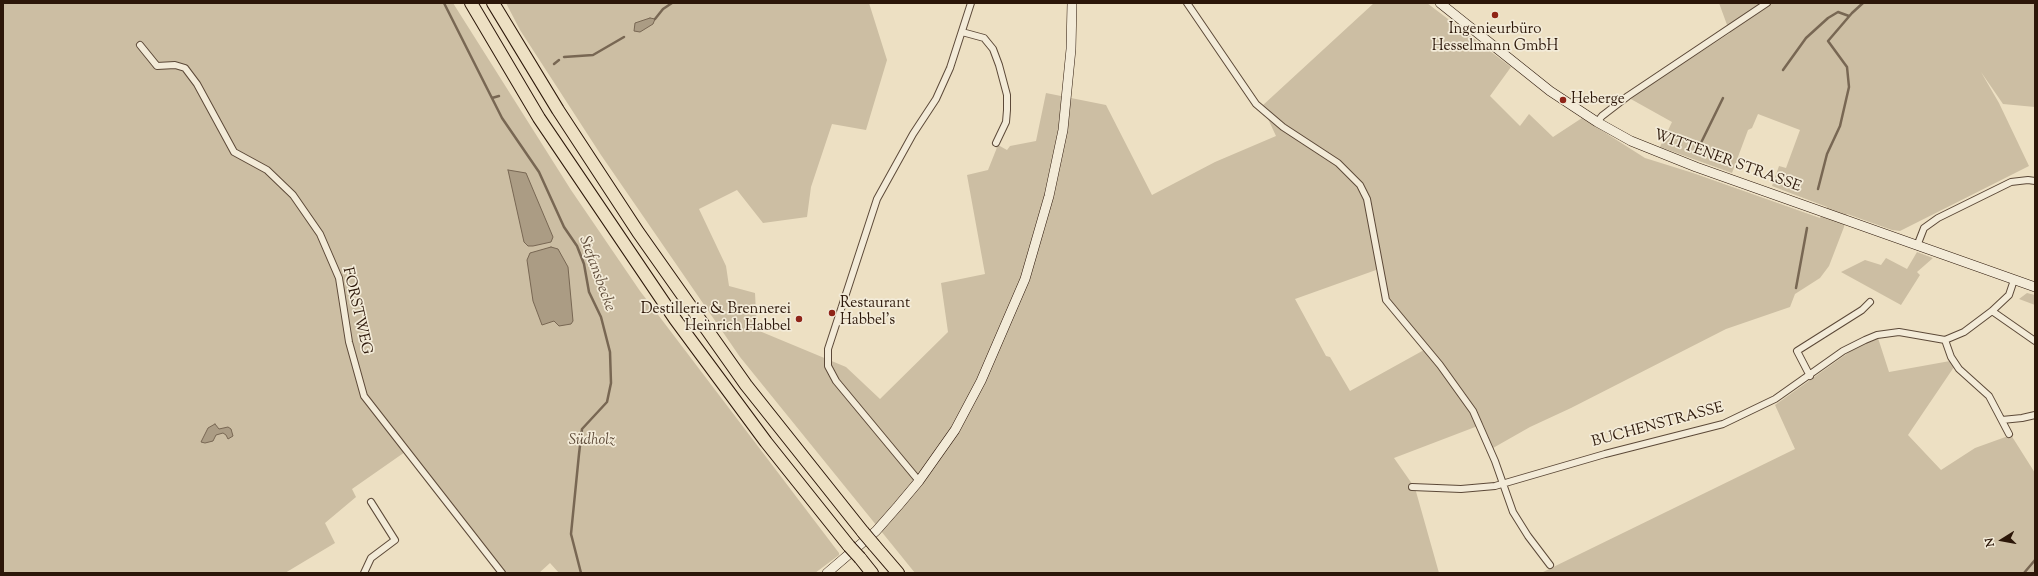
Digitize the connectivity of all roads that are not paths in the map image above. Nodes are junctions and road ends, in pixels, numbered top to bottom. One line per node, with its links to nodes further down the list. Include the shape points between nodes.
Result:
1 (471, 3): 32 (highway, bridge, via 543,124 675,320 766,442)
2 (493, 3): 33 (highway, bridge, via 558,110 638,232 746,385)
3 (971, 3): 8 (street)
4 (1072, 3): 24 (main road, via 1071,49 1063,130 1049,196 1025,279 967,407)
5 (1187, 3): 25 (street, via 1256,104 1283,127 1338,163 1360,185 1367,199 1386,300 1440,365 1472,411 1496,461)
6 (1440, 3): 10 (main road, WITTENER STRASSE, via 1547,89)
7 (1767, 3): 10 (street, via 1628,96)
8 (962, 32): 11 (street, via 984,38 993,49 999,65 1007,110 1006,122); 24 (street, via 936,99 913,134 877,199 828,349 828,366 836,381)
9 (140, 45): 30 (street, FORSTWEG, via 157,66 175,65 185,68 198,84 234,152 267,170 293,195 320,234 339,278 349,342 364,396)
10 (1597, 122): 13 (main road, WITTENER STRASSE, via 1659,154)
11 (996, 143)
12 (2035, 181): 13 (street, via 2011,182 1938,218 1924,228)
13 (1917, 246): 14 (main road, WITTENER STRASSE)
14 (2014, 280): 15 (main road, WITTENER STRASSE); 17 (street, via 2009,295)
15 (2035, 287)
16 (1870, 302): 20 (street, via 1862,310 1797,351)
17 (1992, 311): 18 (street, via 1964,332); 19 (street)
18 (1945, 340): 20 (street, BUCHENSTRASSE, via 1907,332 1877,335 1843,351); 22 (street, via 1959,369 1989,396)
19 (2035, 341)
20 (1810, 376): 25 (street, BUCHENSTRASSE, via 1775,399 1722,424)
21 (2035, 415): 22 (street)
22 (2002, 420): 23 (street)
23 (2009, 434)
24 (919, 481): 31 (main road, via 876,531)
25 (1503, 483): 26 (street, BUCHENSTRASSE, via 1461,489); 28 (street, via 1515,516)
26 (1412, 487)
27 (371, 502): 29 (street, via 395,540 371,558)
28 (1550, 565)
29 (364, 573)
30 (502, 573)
31 (827, 573)
32 (872, 573)
33 (898, 573)

